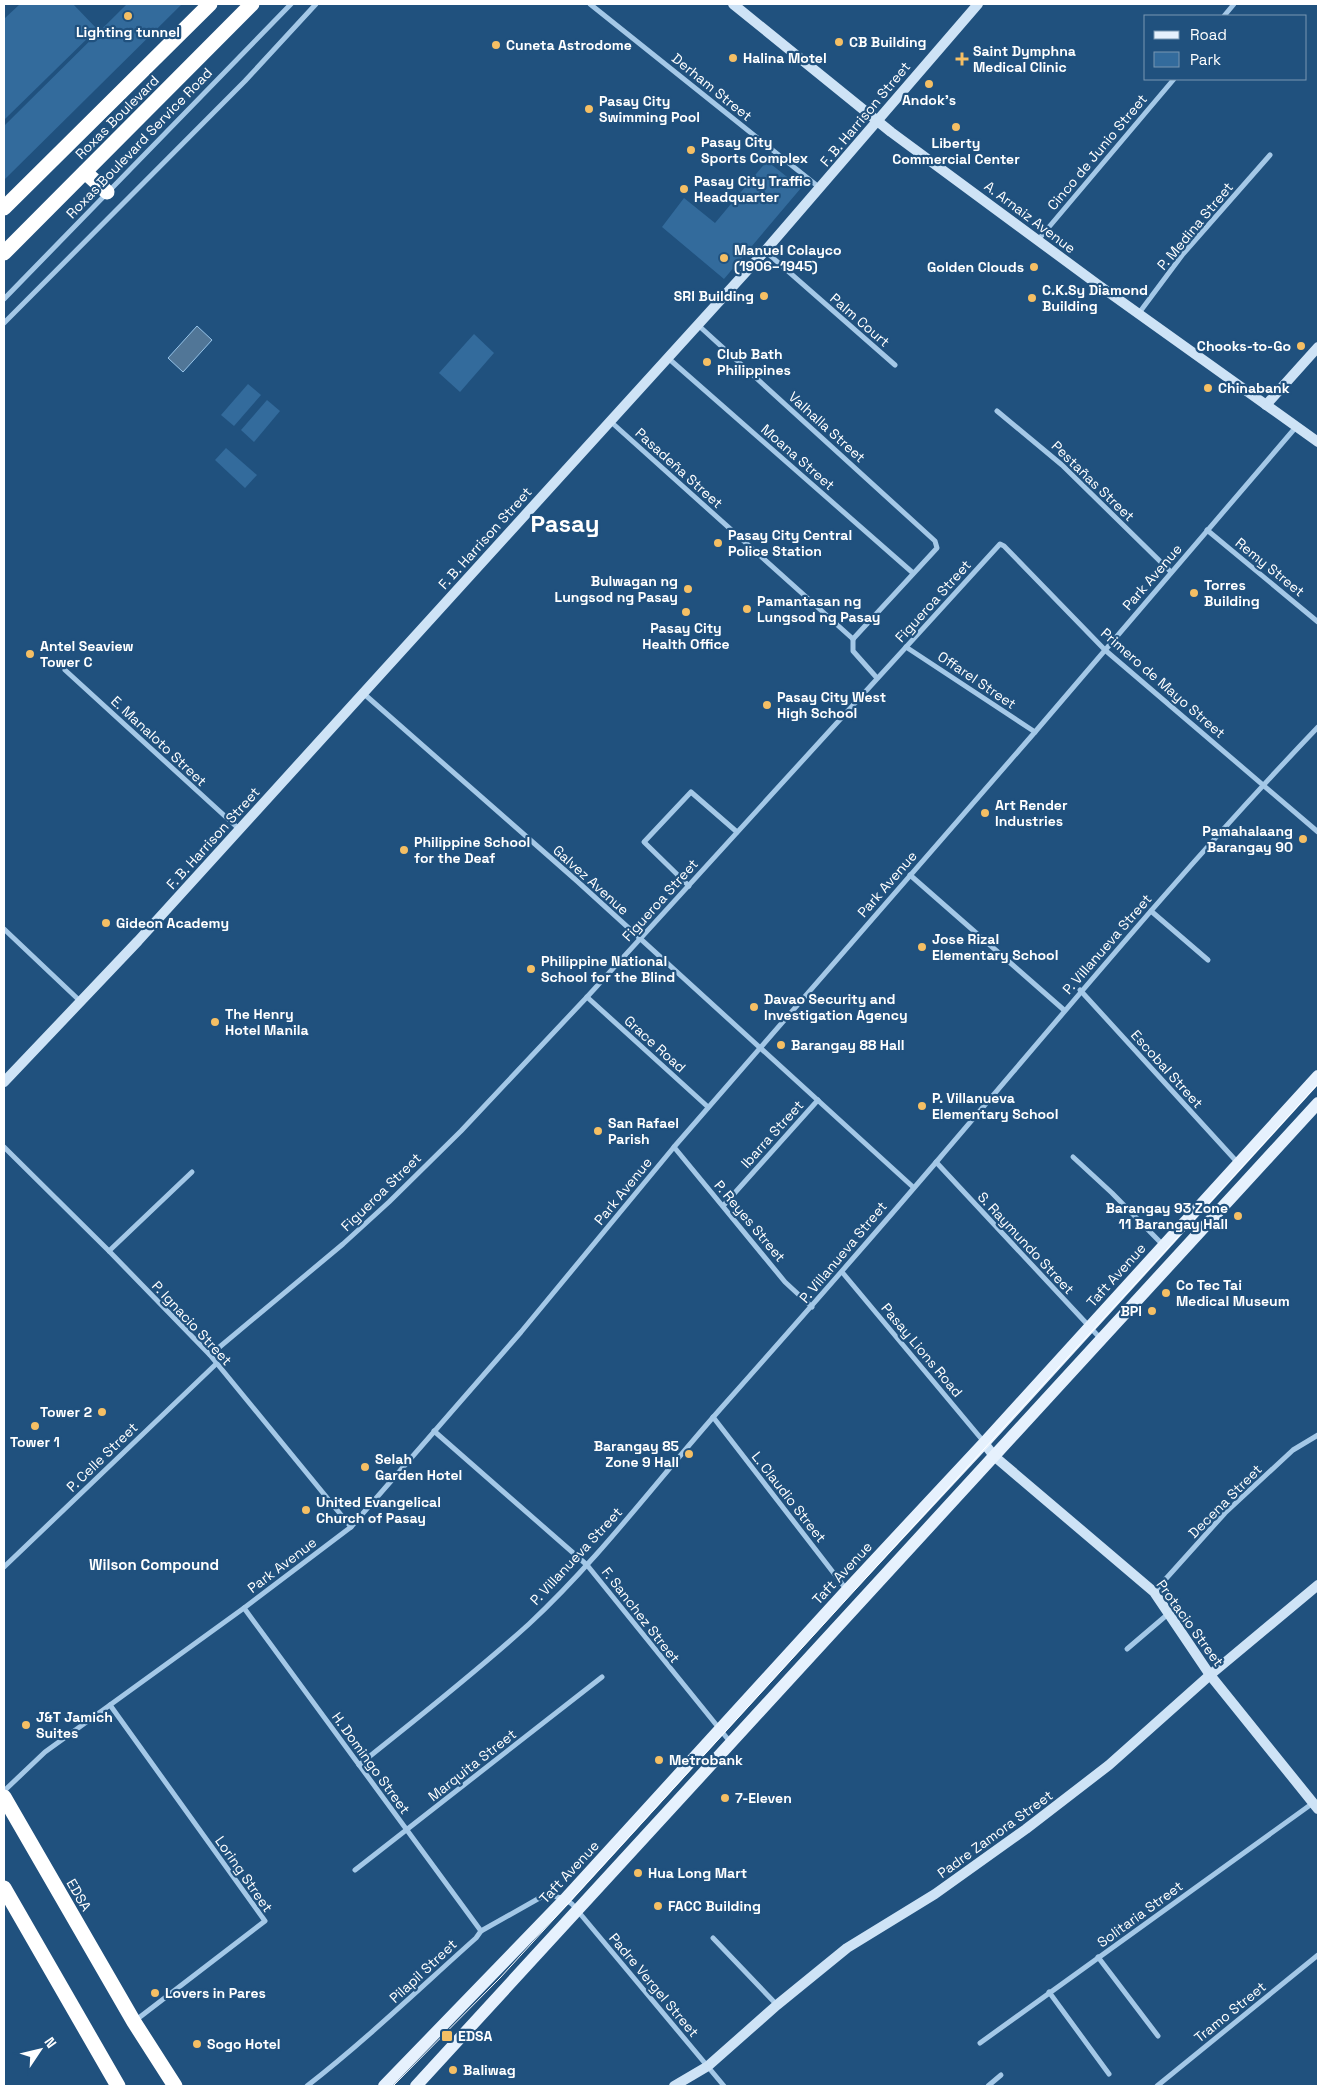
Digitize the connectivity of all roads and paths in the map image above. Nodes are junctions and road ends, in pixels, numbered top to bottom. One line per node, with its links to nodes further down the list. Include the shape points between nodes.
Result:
1 (210, 4): 16 (highway, Roxas Boulevard)
2 (252, 4): 13 (highway, Roxas Boulevard)
3 (291, 4): 15 (street, Roxas Boulevard Service Road)
4 (316, 4): 22 (street, via 245,81)
5 (590, 4): 14 (street, Derham Street)
6 (733, 4): 11 (main road, A. Arnaiz Avenue)
7 (978, 4): 11 (main road, F. B. Harrison Street)
8 (1234, 4): 9 (street)
9 (1225, 15)
10 (1173, 80): 17 (street, Cinco de Junio Street)
11 (877, 120): 14 (main road, F. B. Harrison Street); 17 (main road, A. Arnaiz Avenue)
12 (1270, 155): 21 (street, P. Medina Street, via 1184,254)
13 (85, 172): 15 (highway); 19 (highway, Roxas Boulevard)
14 (820, 188): 18 (main road, F. B. Harrison Street)
15 (107, 192): 20 (street, Roxas Boulevard Service Road)
16 (4, 208)
17 (1038, 240): 21 (main road, A. Arnaiz Avenue)
18 (766, 251): 23 (main road, F. B. Harrison Street); 26 (street, Palm Court)
19 (4, 253)
20 (4, 299)
21 (1139, 313): 27 (main road, A. Arnaiz Avenue)
22 (4, 323)
23 (698, 325): 25 (main road, F. B. Harrison Street); 35 (street, Valhalla Street, via 935,541 937,548)
24 (1318, 347): 27 (main road)
25 (668, 358): 29 (main road, F. B. Harrison Street); 35 (street, Moana Street)
26 (895, 365)
27 (1266, 405): 30 (main road, A. Arnaiz Avenue)
28 (997, 411): 34 (street, Pestañas Street, via 1062,465)
29 (610, 421): 37 (street, Pasadeña Street); 42 (main road, F. B. Harrison Street)
30 (1296, 427): 31 (main road, A. Arnaiz Avenue); 32 (street, Park Avenue)
31 (1318, 442)
32 (1207, 530): 34 (street, Park Avenue); 36 (street, Remy Street)
33 (1000, 544): 38 (street, Figueroa Street); 39 (street, Primero de Mayo Street)
34 (1172, 572): 39 (street, Park Avenue)
35 (913, 573): 37 (street)
36 (1318, 622)
37 (853, 639): 41 (street, Pasadeña Street, via 853,651)
38 (906, 647): 41 (street, Figueroa Street); 44 (street, Offarel Street)
39 (1105, 650): 44 (street, Park Avenue); 45 (street, Primero de Mayo Street)
40 (65, 670): 46 (street, E. Manaloto Street)
41 (877, 678): 47 (street, Figueroa Street)
42 (363, 693): 46 (main road, F. B. Harrison Street); 53 (street, Galvez Avenue)
43 (1318, 727): 45 (street, P. Villanueva Street)
44 (1035, 732): 49 (street, Park Avenue)
45 (1264, 784): 48 (street, Primero de Mayo Street); 51 (street, P. Villanueva Street)
46 (239, 829): 57 (main road, F. B. Harrison Street)
47 (737, 832): 50 (street, Figueroa Street); 50 (street, via 691,792 644,842)
48 (1318, 832)
49 (910, 875): 58 (street); 59 (street, Park Avenue)
50 (689, 886): 53 (street, Figueroa Street)
51 (1151, 911): 54 (street); 55 (street, P. Villanueva Street)
52 (4, 929): 57 (street)
53 (640, 940): 56 (street, Figueroa Street); 59 (street, Galvez Avenue)
54 (1208, 960)
55 (1080, 990): 58 (street, P. Villanueva Street); 69 (street, Escobal Street)
56 (587, 998): 64 (street, Grace Road); 83 (street, Figueroa Street, via 389,1202)
57 (80, 1001): 61 (main road, F. B. Harrison Street)
58 (1064, 1010): 68 (street, P. Villanueva Street)
59 (761, 1048): 62 (street, Galvez Avenue); 64 (street, Park Avenue)
60 (1317, 1079): 69 (main road, Taft Avenue)
61 (4, 1082)
62 (818, 1100): 72 (street, Galvez Avenue); 74 (street, Ibarra Street)
63 (1318, 1103): 73 (main road)
64 (708, 1107): 65 (street, Park Avenue)
65 (674, 1147): 74 (street, P. Reyes Street); 86 (street, Park Avenue, via 521,1332)
66 (4, 1148): 76 (street, P. Ignacio Street)
67 (1073, 1157): 75 (street)
68 (936, 1162): 72 (street, P. Villanueva Street); 81 (street, S. Raymundo Street)
69 (1238, 1163): 71 (main road, Taft Avenue)
70 (192, 1172): 76 (street)
71 (1220, 1183): 73 (main road); 75 (main road, Taft Avenue)
72 (913, 1187): 77 (street, P. Villanueva Street)
73 (1234, 1195): 79 (main road)
74 (723, 1206): 80 (street, P. Reyes Street, via 785,1282)
75 (1164, 1245): 78 (main road, Taft Avenue)
76 (109, 1251): 83 (street, P. Ignacio Street)
77 (842, 1272): 80 (street, P. Villanueva Street); 88 (street, Pasay Lions Road)
78 (1134, 1278): 79 (main road); 81 (main road, Taft Avenue)
79 (1147, 1289): 82 (main road)
80 (812, 1307): 85 (street, P. Villanueva Street)
81 (1089, 1327): 82 (street, S. Raymundo Street); 88 (main road, Taft Avenue)
82 (1101, 1339): 89 (main road)
83 (210, 1356): 84 (street, P. Ignacio Street)
84 (216, 1364): 90 (street, P. Ignacio Street); 92 (street, P. Celle Street)
85 (713, 1417): 91 (street, P. Villanueva Street); 94 (street, L. Claudio Street)
86 (434, 1431): 90 (street, Park Avenue); 91 (street, F. Sanchez Street)
87 (1318, 1435): 95 (street, Decena Street, via 1293,1450 1225,1514)
88 (984, 1443): 89 (main road, Protacio Street); 94 (main road, Taft Avenue)
89 (994, 1456): 95 (main road, Protacio Street); 103 (main road)
90 (351, 1527): 96 (street, Park Avenue)
91 (587, 1565): 102 (street, F. Sanchez Street); 104 (street, P. Villanueva Street, via 522,1630)
92 (4, 1567)
93 (1318, 1585): 99 (main road, Padre Zamora Street)
94 (847, 1590): 102 (main road, Taft Avenue)
95 (1154, 1592): 97 (main road, Protacio Street)
96 (244, 1608): 101 (street, Park Avenue); 104 (street, H. Domingo Street)
97 (1169, 1614): 98 (street); 99 (main road, Protacio Street)
98 (1127, 1649)
99 (1210, 1675): 107 (main road, Protacio Street); 118 (main road, Padre Zamora Street, via 1109,1764 1007,1844 935,1894 847,1948)
100 (602, 1677): 108 (street, Marquita Street)
101 (110, 1705): 105 (street, Park Avenue, via 45,1752); 119 (street, Loring Street, via 265,1921)
102 (719, 1731): 103 (street, F. Sanchez Street); 111 (main road, Taft Avenue)
103 (731, 1743): 112 (main road)
104 (359, 1765): 108 (street, H. Domingo Street)
105 (4, 1791)
106 (4, 1797): 119 (highway, EDSA)
107 (1316, 1806): 116 (street, Solitaria Street)
108 (406, 1831): 109 (street, Marquita Street); 113 (street, H. Domingo Street)
109 (356, 1870)
110 (4, 1888): 125 (highway)
111 (565, 1899): 112 (street, Padre Vergel Street); 113 (street, Pilapil Street, via 543,1896); 128 (main road, Taft Avenue)
112 (577, 1910): 122 (street, Padre Vergel Street); 129 (main road)
113 (481, 1932): 127 (street, Pilapil Street, via 396,2011)
114 (713, 1938): 118 (street)
115 (1318, 1954): 133 (street, Tramo Street)
116 (1098, 1957): 117 (street, Solitaria Street); 120 (street)
117 (1049, 1992): 121 (street, Solitaria Street); 124 (street)
118 (777, 2005): 122 (main road, Padre Zamora Street)
119 (134, 2022): 126 (highway, EDSA)
120 (1158, 2036)
121 (980, 2043)
122 (708, 2066): 130 (main road, Padre Zamora Street); 131 (street, Padre Vergel Street)
123 (1001, 2074): 132 (street)
124 (1109, 2074)
125 (118, 2086)
126 (175, 2086)
127 (306, 2086)
128 (384, 2086)
129 (416, 2086)
130 (674, 2086)
131 (724, 2086)
132 (988, 2086)
133 (1157, 2086)

